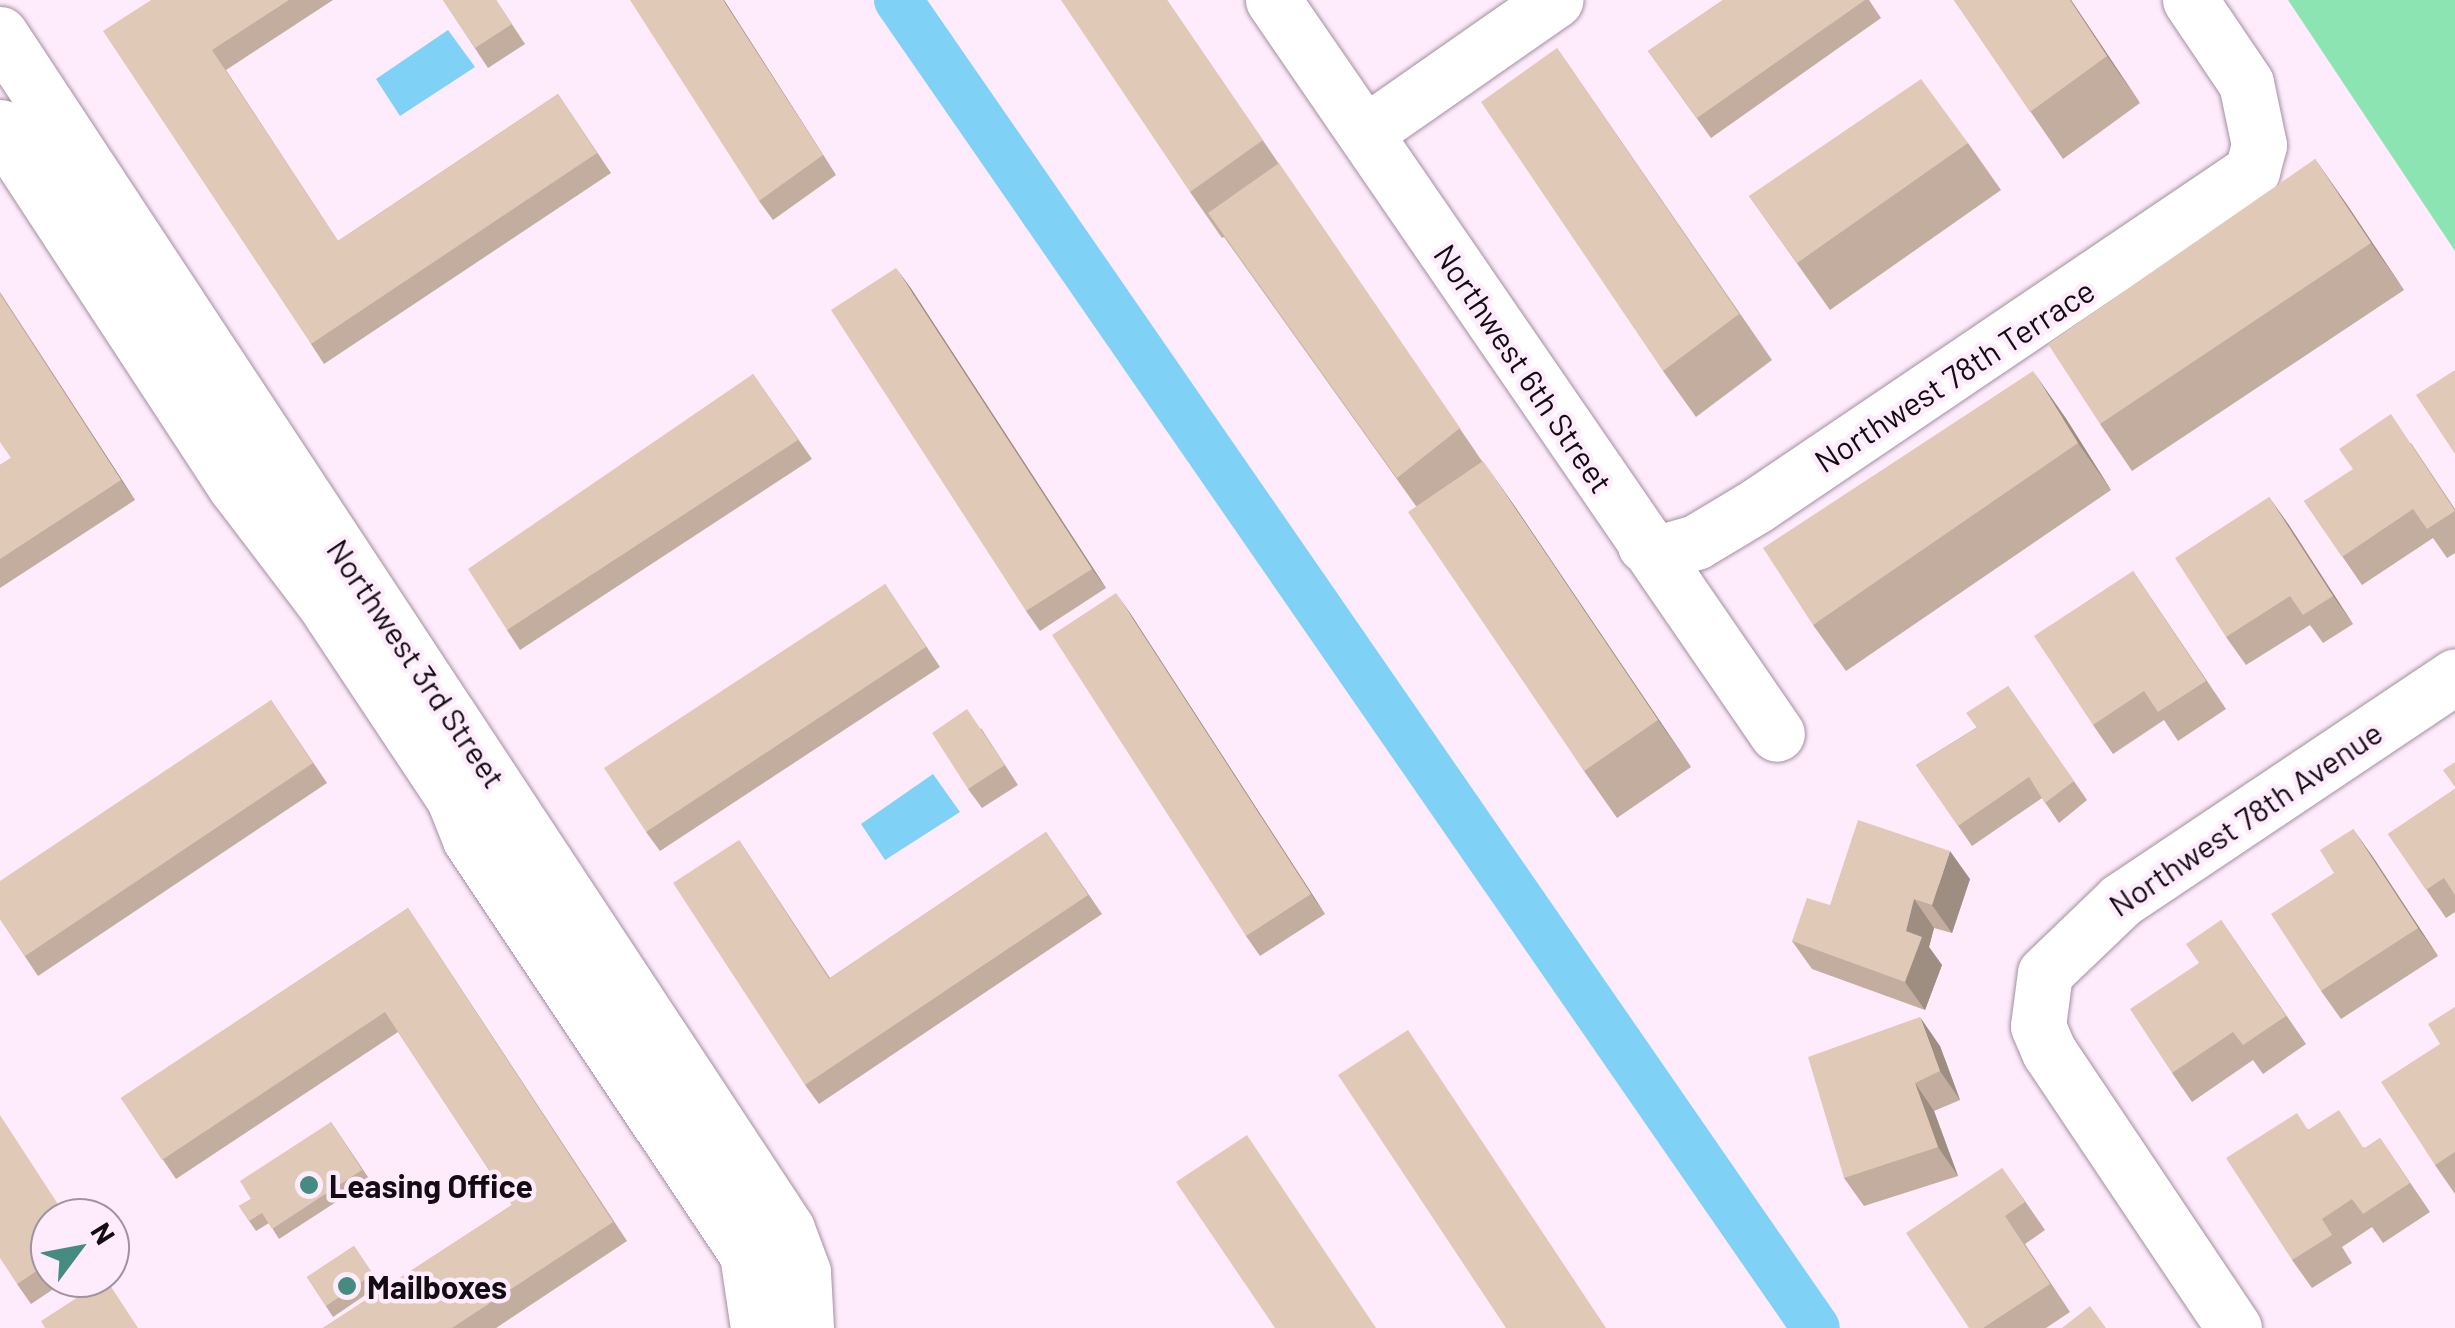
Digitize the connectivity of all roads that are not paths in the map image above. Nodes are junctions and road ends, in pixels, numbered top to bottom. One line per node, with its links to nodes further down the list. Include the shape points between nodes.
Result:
1 (1273, 0): 6 (street, Northwest 6th Street)
2 (1555, 0): 6 (street)
3 (2190, 0): 7 (street, Northwest 78th Terrace, via 2246,83 2259,145 2252,171 1756,506 1696,542 1665,551)
4 (0, 34): 10 (street, Northwest 3rd Street, via 787,1229)
5 (0, 127): 10 (street, Northwest 3rd Street, via 236,486 322,600 333,628 454,799 470,840 747,1254)
6 (1366, 132): 7 (street, Northwest 6th Street)
7 (1645, 545): 9 (street, Northwest 6th Street)
8 (2455, 676): 11 (street, Northwest 78th Avenue, via 2121,900 2045,973 2038,1026 2049,1052)
9 (1777, 734)
10 (782, 1322)
11 (2234, 1328)

